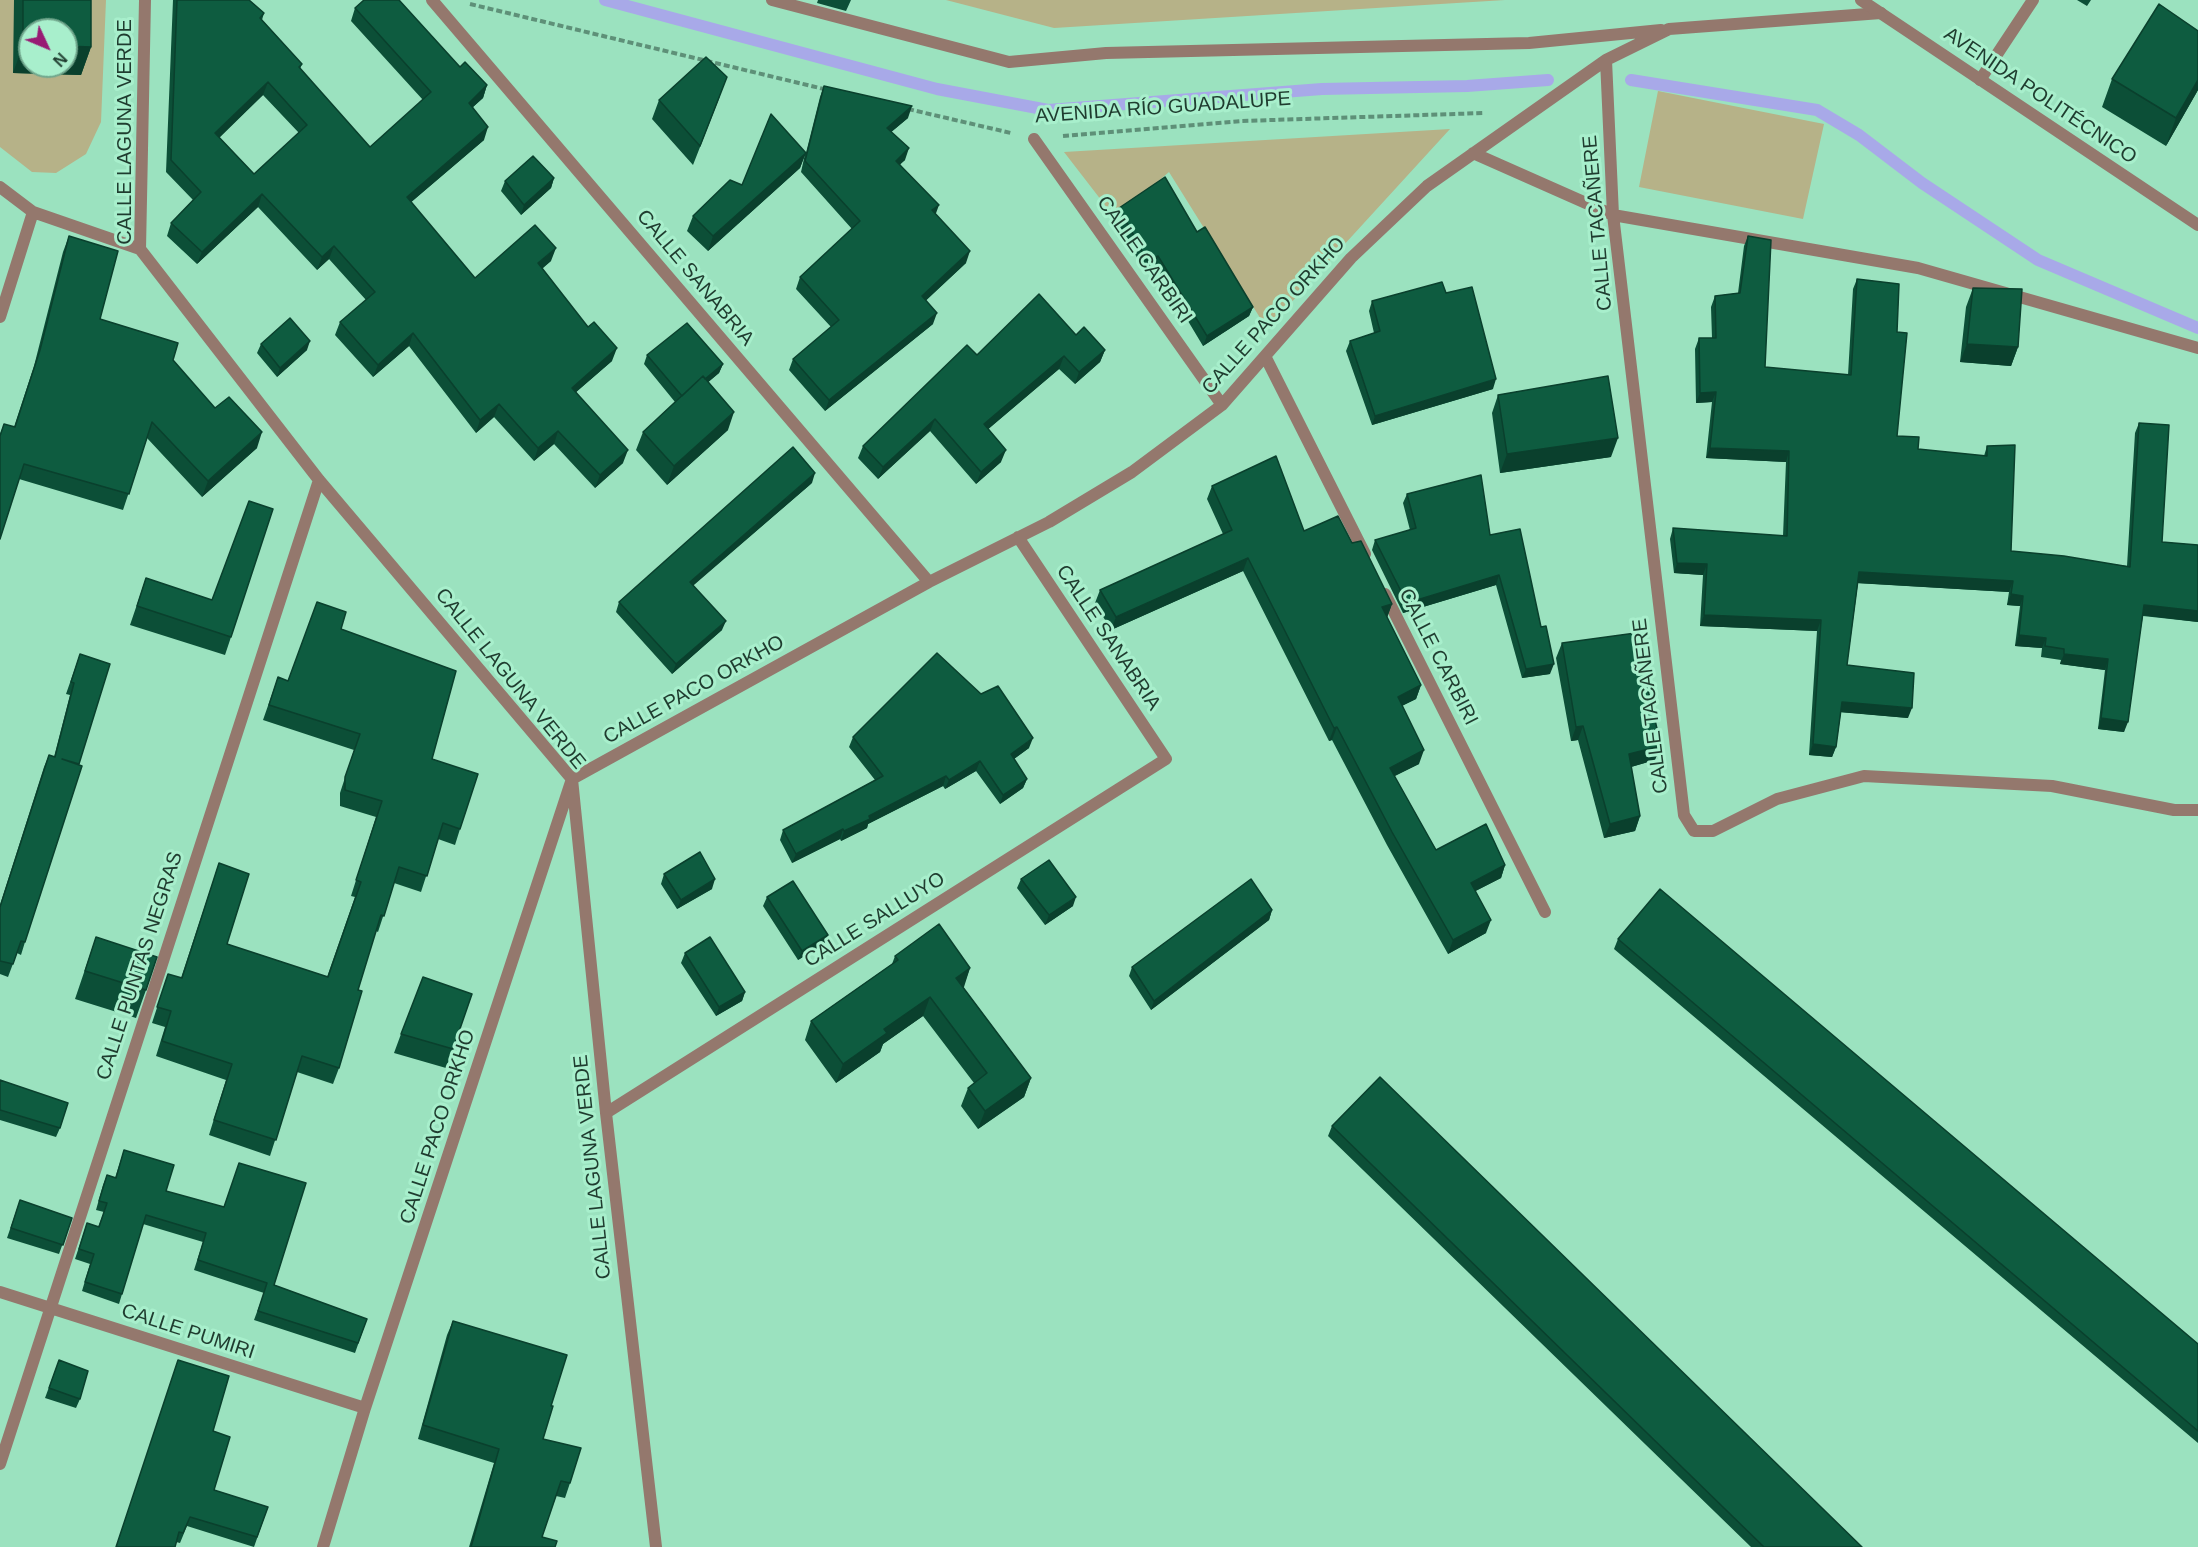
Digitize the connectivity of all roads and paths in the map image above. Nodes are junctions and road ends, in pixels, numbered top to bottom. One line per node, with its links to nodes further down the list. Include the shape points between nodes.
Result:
1 (145, 0): 20 (street, CALLE LAGUNA VERDE)
2 (432, 0): 27 (street, CALLE SANABRIA)
3 (772, 0): 8 (street, via 1009,62 1106,53 1529,43)
4 (1861, 0): 7 (street, AVENIDA POLITÉCNICO)
5 (2033, 0): 10 (street)
6 (464, 3): 11 (path)
7 (1881, 13): 8 (street); 10 (street, AVENIDA POLITÉCNICO)
8 (1669, 29): 9 (street, CALLE PACO ORKHO)
9 (1606, 60): 15 (street, CALLE PACO ORKHO); 18 (street, CALLE TACAÑERE)
10 (1980, 80): 19 (street, AVENIDA POLITÉCNICO)
11 (836, 92)
12 (906, 108): 14 (path, AVENIDA RÍO GUADALUPE)
13 (1487, 112): 14 (path, AVENIDA RÍO GUADALUPE, via 1242,121)
14 (1034, 139): 24 (street, CALLE CARBIRI)
15 (1473, 153): 18 (street); 23 (street, CALLE PACO ORKHO, via 1427,186 1351,258)
16 (0, 187): 17 (street)
17 (33, 212): 20 (street); 21 (street)
18 (1613, 214): 22 (street, via 1918,268); 30 (street, CALLE TACAÑERE, via 1684,815 1694,831 1713,831 1776,799 1864,776 2052,786 2174,810)
19 (2198, 225)
20 (140, 249): 25 (street, CALLE LAGUNA VERDE)
21 (0, 317)
22 (2198, 348)
23 (1264, 356): 24 (street, CALLE PACO ORKHO); 31 (street, CALLE CARBIRI)
24 (1222, 405): 26 (street, CALLE PACO ORKHO, via 1132,472)
25 (319, 480): 29 (street, CALLE LAGUNA VERDE); 34 (street, CALLE PUNTAS NEGRAS)
26 (1018, 537): 27 (street, CALLE PACO ORKHO); 28 (street, CALLE SANABRIA)
27 (929, 582): 29 (street, CALLE PACO ORKHO)
28 (1166, 759): 32 (street, CALLE SALLUYO)
29 (572, 779): 32 (street, CALLE LAGUNA VERDE); 35 (street, CALLE PACO ORKHO)
30 (2198, 810)
31 (1545, 912)
32 (606, 1113): 38 (street, CALLE LAGUNA VERDE)
33 (0, 1292): 34 (street, CALLE PUMIRI)
34 (49, 1308): 35 (street, CALLE PUMIRI); 36 (street, CALLE PUNTAS NEGRAS)
35 (365, 1408): 37 (street, CALLE PACO ORKHO)
36 (0, 1464)
37 (322, 1547)
38 (656, 1547)

